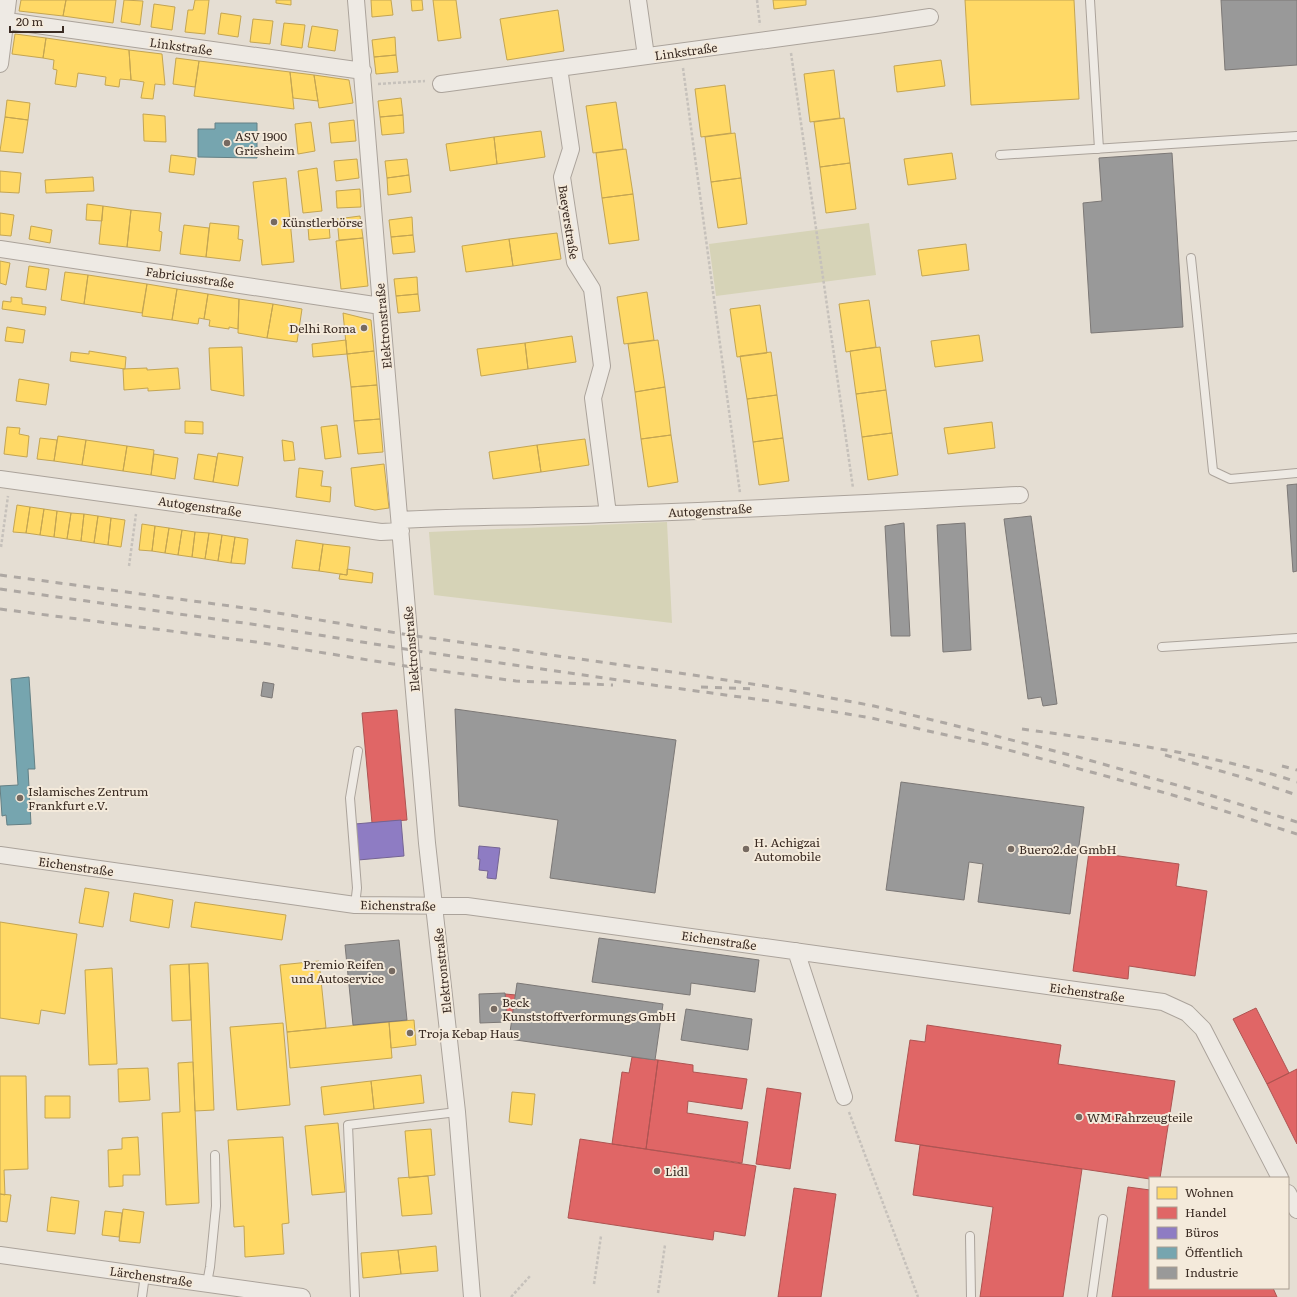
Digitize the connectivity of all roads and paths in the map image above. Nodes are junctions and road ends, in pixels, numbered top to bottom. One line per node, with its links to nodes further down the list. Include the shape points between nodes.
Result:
1 (8, 0): 7 (street)
2 (356, 0): 14 (street, Elektronstraße)
3 (638, 0): 11 (street)
4 (757, 0): 9 (path)
5 (1090, 0): 17 (lane)
6 (930, 17): 8 (street, Linkstraße)
7 (3, 21): 12 (street); 14 (street, Linkstraße)
8 (789, 37): 9 (street, Linkstraße); 25 (path)
9 (763, 40): 10 (street, Linkstraße)
10 (681, 51): 11 (street, Linkstraße); 26 (path)
11 (646, 56): 13 (street, Linkstraße)
12 (0, 64)
13 (559, 68): 15 (street, Linkstraße); 28 (street, Baeyerstraße, via 571,149 562,177 563,184 575,262 592,290 602,366 593,398)
14 (363, 78): 15 (path); 21 (street, Elektronstraße)
15 (441, 84)
16 (1297, 136): 17 (lane)
17 (1099, 149): 18 (lane)
18 (1000, 156)
19 (0, 249): 21 (street, Fabriciusstraße)
20 (1191, 258): 22 (lane, via 1213,471 1230,479)
21 (381, 306): 29 (street, Elektronstraße)
22 (1297, 474)
23 (4, 485): 29 (street, Autogenstraße, via 381,532); 30 (path)
24 (1020, 495): 25 (street, Autogenstraße)
25 (855, 503): 26 (street, Autogenstraße)
26 (742, 509): 28 (street, Autogenstraße)
27 (137, 510): 31 (path)
28 (608, 514): 29 (street, Autogenstraße, via 438,518)
29 (400, 525): 37 (street, Elektronstraße)
30 (1, 547)
31 (129, 566)
32 (1297, 638): 33 (lane)
33 (1162, 647)
34 (358, 751): 36 (lane, via 350,798 357,888)
35 (0, 855): 36 (street, Eichenstraße)
36 (355, 905): 37 (street, Eichenstraße)
37 (434, 906): 38 (street, Eichenstraße, via 467,906); 40 (street, Elektronstraße)
38 (796, 951): 39 (street); 42 (street, Eichenstraße, via 1163,1002 1187,1013 1203,1029)
39 (844, 1097): 60 (path)
40 (457, 1112): 57 (lane, via 348,1125); 58 (street, Elektronstraße)
41 (215, 1155): 52 (lane, via 216,1206)
42 (1279, 1177)
43 (1289, 1195): 44 (street)
44 (1297, 1210)
45 (1103, 1219): 62 (lane)
46 (601, 1236): 53 (path)
47 (970, 1236): 61 (lane)
48 (665, 1245): 54 (path)
49 (0, 1255): 51 (street, Lärchenstraße)
50 (531, 1274): 59 (path)
51 (145, 1275): 52 (street, Lärchenstraße); 55 (lane)
52 (206, 1283): 56 (street, Lärchenstraße)
53 (594, 1284)
54 (658, 1293)
55 (142, 1297)
56 (302, 1297)
57 (355, 1297)
58 (472, 1297)
59 (511, 1297)
60 (918, 1297)
61 (971, 1297)
62 (1092, 1297)

